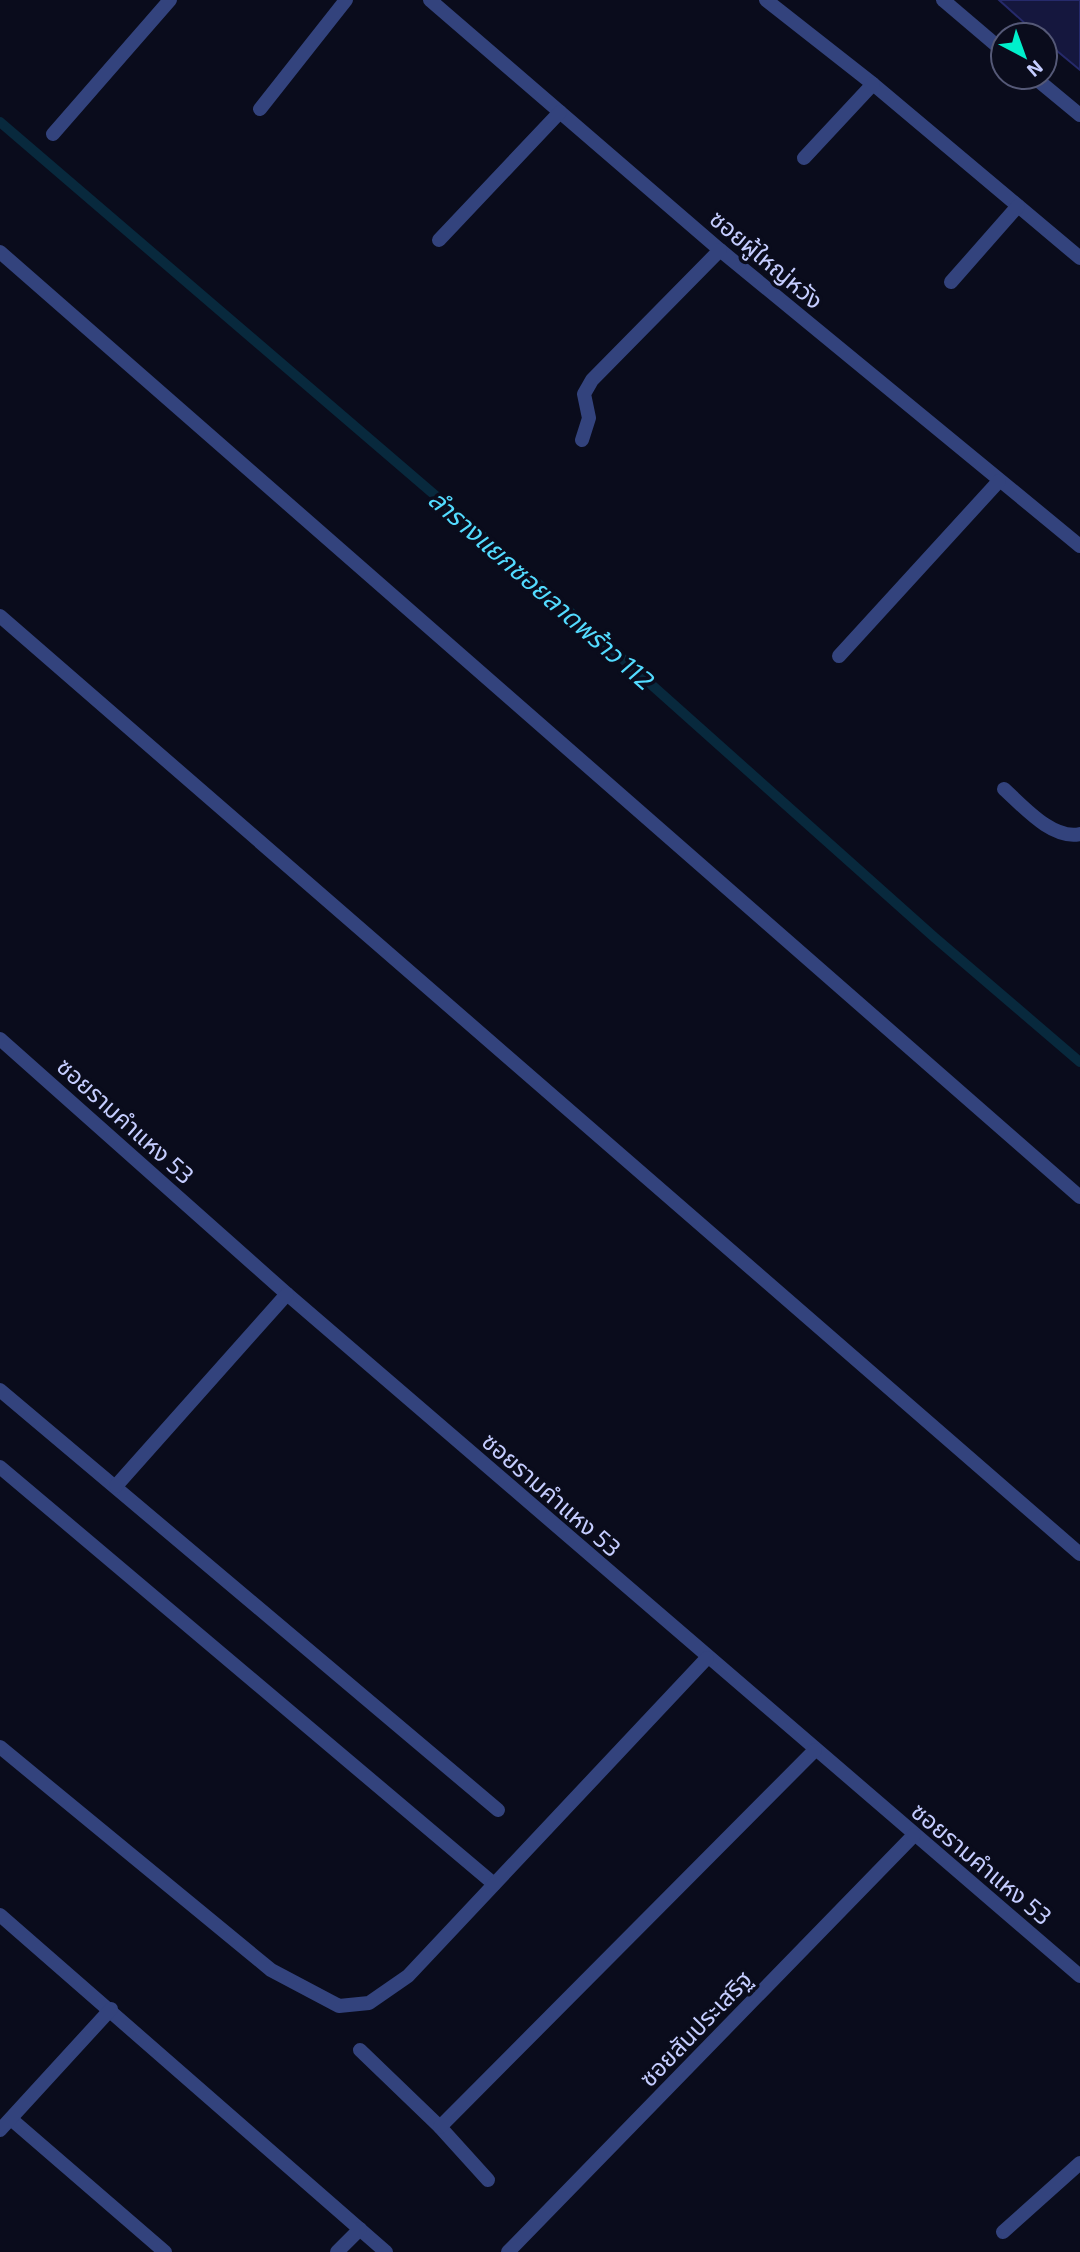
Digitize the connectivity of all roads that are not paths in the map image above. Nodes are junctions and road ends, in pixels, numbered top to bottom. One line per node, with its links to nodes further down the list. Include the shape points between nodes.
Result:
1 (170, 0): 12 (street)
2 (346, 0): 9 (street)
3 (430, 0): 10 (street, ซอยผู้ใหญ่หวัง)
4 (766, 0): 7 (street)
5 (943, 0): 6 (street)
6 (989, 39)
7 (873, 84): 13 (street); 14 (street)
8 (1051, 91): 11 (street)
9 (260, 108)
10 (561, 112): 15 (street); 16 (street, ซอยผู้ใหญ่หวัง)
11 (1080, 115)
12 (53, 134)
13 (804, 158)
14 (1018, 206): 18 (street); 19 (street)
15 (439, 240)
16 (720, 250): 20 (street, via 592,380 584,394 589,418); 21 (street, ซอยผู้ใหญ่หวัง)
17 (0, 252): 28 (street)
18 (1080, 258)
19 (951, 282)
20 (582, 440)
21 (999, 481): 22 (street, ซอยผู้ใหญ่หวัง); 24 (street)
22 (1080, 546)
23 (0, 616): 33 (street)
24 (839, 656)
25 (1004, 789): 26 (street, via 1040,821 1070,836)
26 (1080, 834)
27 (0, 1039): 29 (street, ซอยรามคำแหง 53)
28 (1080, 1197)
29 (287, 1294): 32 (street); 34 (street, ซอยรามคำแหง 53)
30 (0, 1390): 32 (street)
31 (0, 1467): 39 (street)
32 (116, 1486): 37 (street)
33 (1080, 1554)
34 (707, 1658): 36 (street, ซอยรามคำแหง 53); 39 (street)
35 (0, 1747): 39 (street, via 271,1970 339,2006 369,2003 393,1989)
36 (815, 1750): 38 (street, ซอยรามคำแหง 53); 45 (street)
37 (498, 1810)
38 (914, 1835): 41 (street, ซอยรามคำแหง 53); 54 (street, ซอยสันประเสริฐ)
39 (494, 1884)
40 (0, 1915): 42 (street)
41 (1080, 1976)
42 (111, 2009): 44 (street); 49 (street)
43 (360, 2050): 45 (street)
44 (11, 2119): 46 (street); 51 (street)
45 (440, 2127): 48 (street)
46 (0, 2130)
47 (1080, 2163): 50 (street)
48 (488, 2180)
49 (360, 2229): 52 (street); 53 (street)
50 (1003, 2232)
51 (165, 2252)
52 (337, 2252)
53 (386, 2252)
54 (509, 2252)

